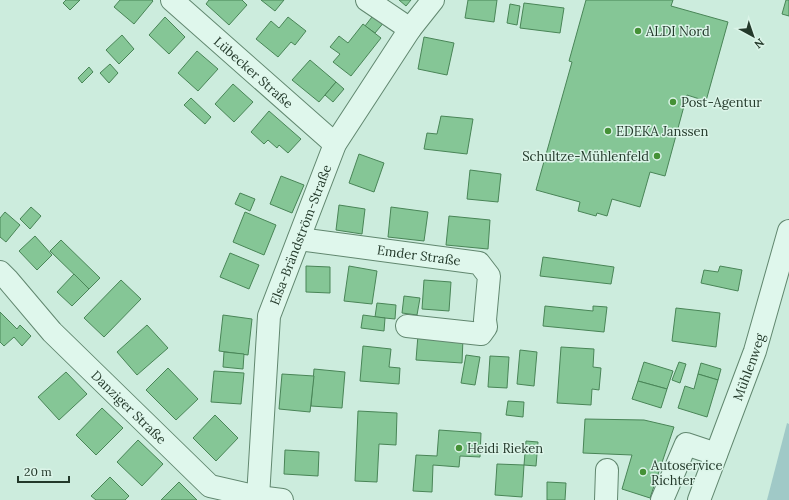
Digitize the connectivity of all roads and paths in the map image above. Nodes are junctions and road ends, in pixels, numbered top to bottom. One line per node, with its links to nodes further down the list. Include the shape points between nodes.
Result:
1 (172, 0): 5 (street, Lübecker Straße)
2 (367, 0): 4 (street)
3 (433, 0): 4 (street, Elsa-Brändström-Straße)
4 (410, 30): 5 (street, Elsa-Brändström-Straße)
5 (335, 144): 7 (street, Elsa-Brändström-Straße)
6 (789, 231): 10 (street, Mühlenweg, via 755,350)
7 (298, 239): 9 (street, Emder Straße, via 479,263 489,276 486,327 481,334); 12 (street, Elsa-Brändström-Straße, via 269,316)
8 (3, 280): 12 (street, Danziger Straße, via 52,332 210,486)
9 (407, 326)
10 (716, 454): 15 (street, via 686,444); 16 (street, Mühlenweg)
11 (608, 470): 14 (street)
12 (257, 499): 13 (street, Danziger Straße)
13 (282, 500)
14 (606, 500)
15 (662, 500)
16 (699, 500)

